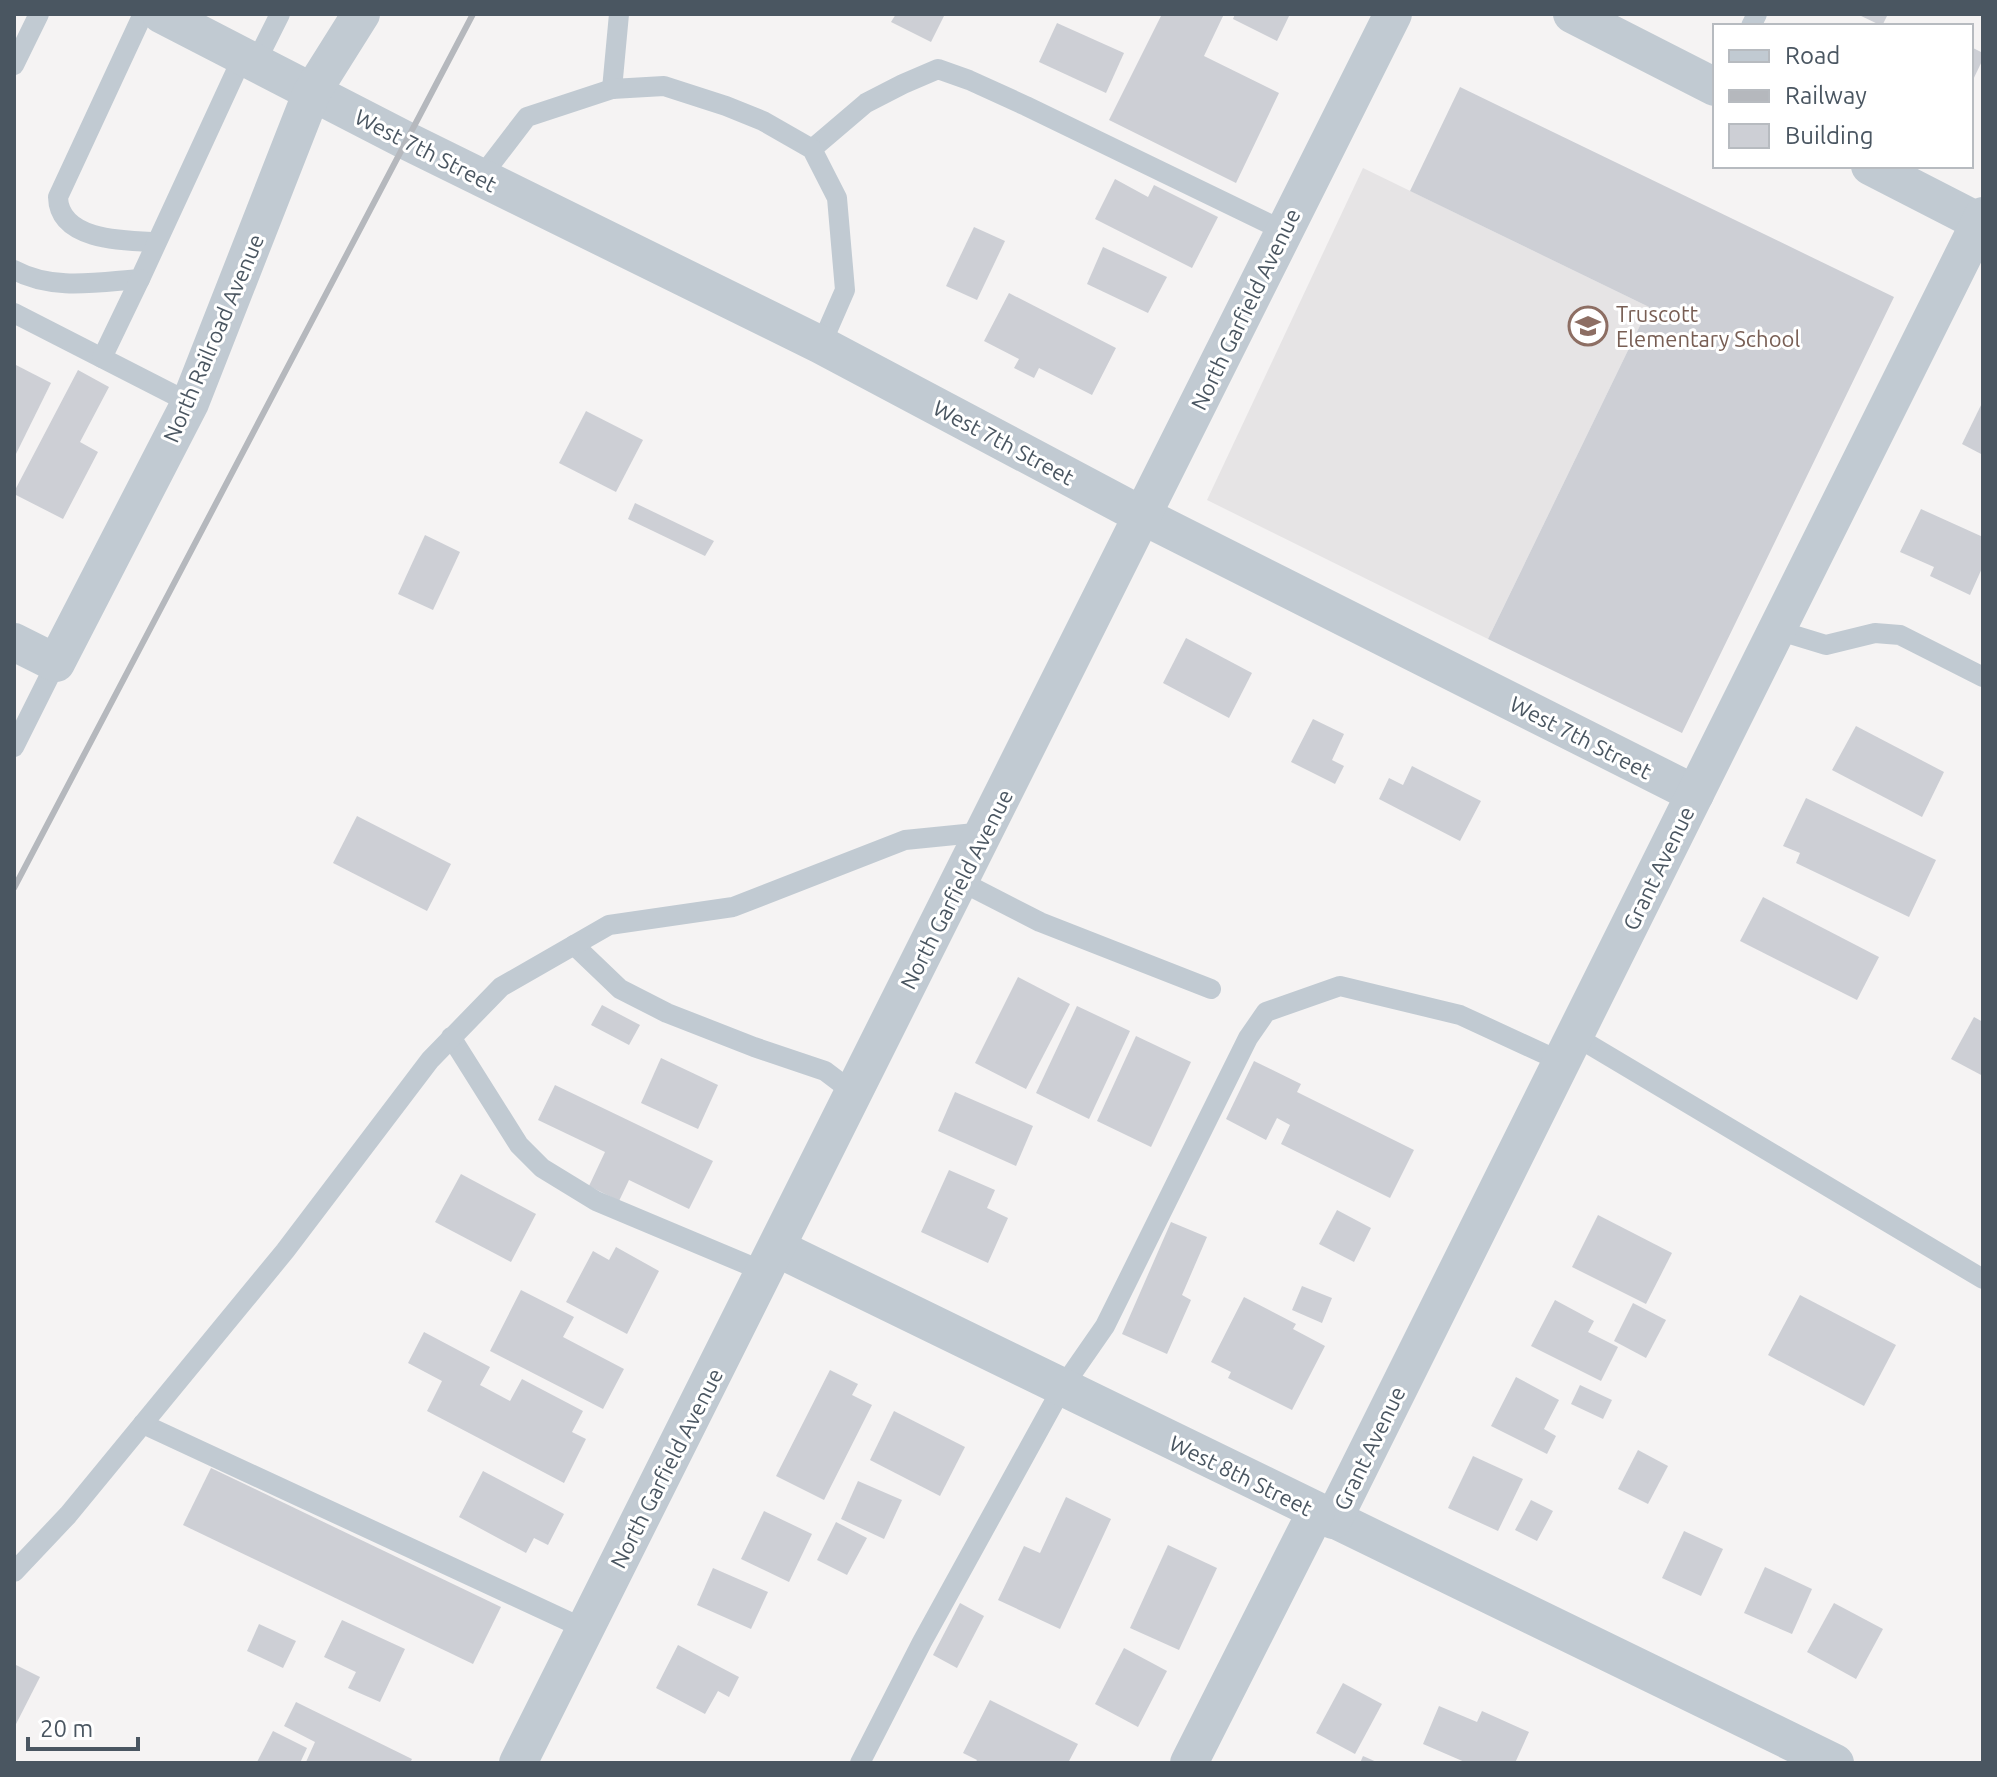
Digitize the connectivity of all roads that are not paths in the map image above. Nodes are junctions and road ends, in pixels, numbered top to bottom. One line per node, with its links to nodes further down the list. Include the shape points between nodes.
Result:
1 (39, 14): 9 (lane)
2 (280, 14): 8 (lane)
3 (361, 14): 12 (street, North Railroad Avenue)
4 (619, 14): 11 (lane)
5 (1393, 14): 17 (street, North Garfield Avenue)
6 (1572, 14): 10 (street)
7 (163, 15): 8 (street, West 7th Street); 18 (lane, via 58,197 67,221 101,238)
8 (250, 59): 12 (street, West 7th Street); 18 (lane)
9 (14, 65)
10 (1713, 86)
11 (612, 89): 13 (lane, via 664,86 751,116); 15 (lane, via 527,117)
12 (312, 92): 15 (street, West 7th Street); 24 (street, North Railroad Avenue)
13 (812, 149): 17 (lane, via 866,103 938,69); 22 (lane, via 837,198 845,290)
14 (1874, 168): 16 (street)
15 (481, 177): 22 (street, West 7th Street)
16 (1982, 221): 26 (street, Grant Avenue)
17 (1284, 231): 25 (street, North Garfield Avenue)
18 (156, 242): 20 (lane)
19 (14, 270): 20 (lane, via 62,284)
20 (140, 279): 23 (lane)
21 (14, 313): 23 (lane)
22 (821, 345): 25 (street, West 7th Street)
23 (102, 358): 24 (lane)
24 (190, 403): 28 (street, North Railroad Avenue)
25 (1143, 516): 31 (street, West 7th Street); 32 (street, North Garfield Avenue)
26 (1777, 630): 29 (lane, via 1826,645 1875,633 1900,635); 31 (street, Grant Avenue)
27 (14, 642): 28 (street)
28 (56, 663): 30 (lane)
29 (1983, 677)
30 (14, 747)
31 (1695, 794): 37 (street, Grant Avenue)
32 (985, 832): 33 (street, North Garfield Avenue); 34 (lane, via 905,840 733,907 609,925)
33 (960, 881): 35 (lane, via 1040,922); 38 (street, North Garfield Avenue)
34 (574, 945): 36 (lane, via 501,987); 38 (lane, via 620,989 667,1013 825,1071)
35 (1211, 989)
36 (451, 1037): 39 (lane, via 519,1145 542,1168 596,1201); 42 (lane)
37 (1568, 1049): 40 (lane); 41 (lane, via 1460,1015 1340,986 1266,1012 1248,1038 1105,1326); 43 (street, Grant Avenue)
38 (854, 1093): 39 (street, North Garfield Avenue)
39 (771, 1260): 41 (street, West 8th Street); 45 (street, North Garfield Avenue)
40 (1983, 1279)
41 (1062, 1388): 43 (street, West 8th Street); 47 (lane)
42 (143, 1424): 44 (lane); 45 (lane)
43 (1325, 1516): 48 (street, Grant Avenue); 49 (street, West 8th Street)
44 (14, 1572)
45 (585, 1629): 46 (street, North Garfield Avenue)
46 (518, 1763)
47 (860, 1763)
48 (1189, 1763)
49 (1835, 1763)

